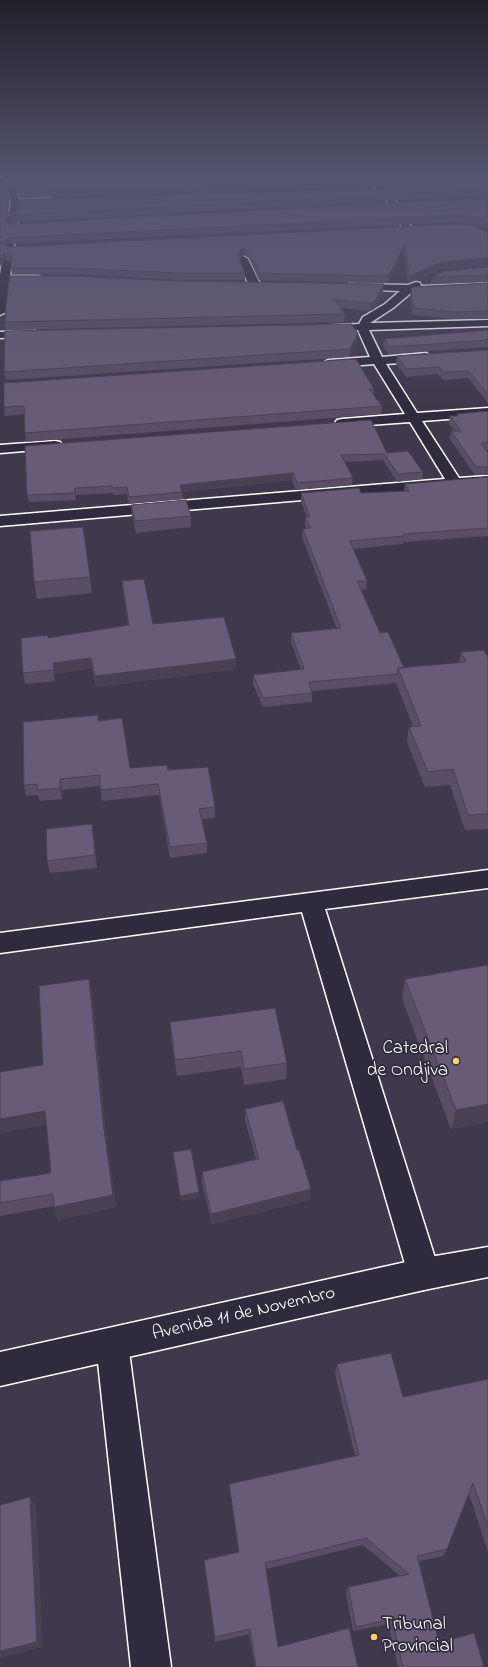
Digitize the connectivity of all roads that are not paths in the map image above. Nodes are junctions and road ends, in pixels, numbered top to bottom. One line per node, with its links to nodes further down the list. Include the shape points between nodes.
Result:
1 (12, 251): 6 (street)
2 (243, 259): 5 (street, via 252,281 259,284)
3 (435, 276): 9 (street)
4 (50, 279): 6 (street)
5 (239, 284)
6 (2, 285): 10 (street)
7 (342, 286): 9 (street)
8 (488, 286): 9 (street)
9 (409, 289): 12 (street, via 389,306 367,319)
10 (0, 312)
11 (488, 323): 12 (street)
12 (362, 327): 13 (street); 17 (street)
13 (315, 328)
14 (47, 334): 15 (street)
15 (0, 335)
16 (441, 356): 17 (street)
17 (378, 361): 18 (street); 20 (street)
18 (315, 365)
19 (488, 412): 20 (street)
20 (413, 418): 21 (street); 25 (street)
21 (325, 424)
22 (71, 444): 23 (street)
23 (0, 449)
24 (488, 480): 25 (street)
25 (454, 482): 26 (street)
26 (0, 521)
27 (488, 879): 28 (street)
28 (311, 902): 29 (street); 31 (street)
29 (0, 944)
30 (488, 1262): 31 (street, Avenida 11 de Novembro)
31 (424, 1274): 32 (street, Avenida 11 de Novembro)
32 (112, 1344): 33 (street, Avenida 11 de Novembro); 34 (street)
33 (0, 1369)
34 (151, 1667)

